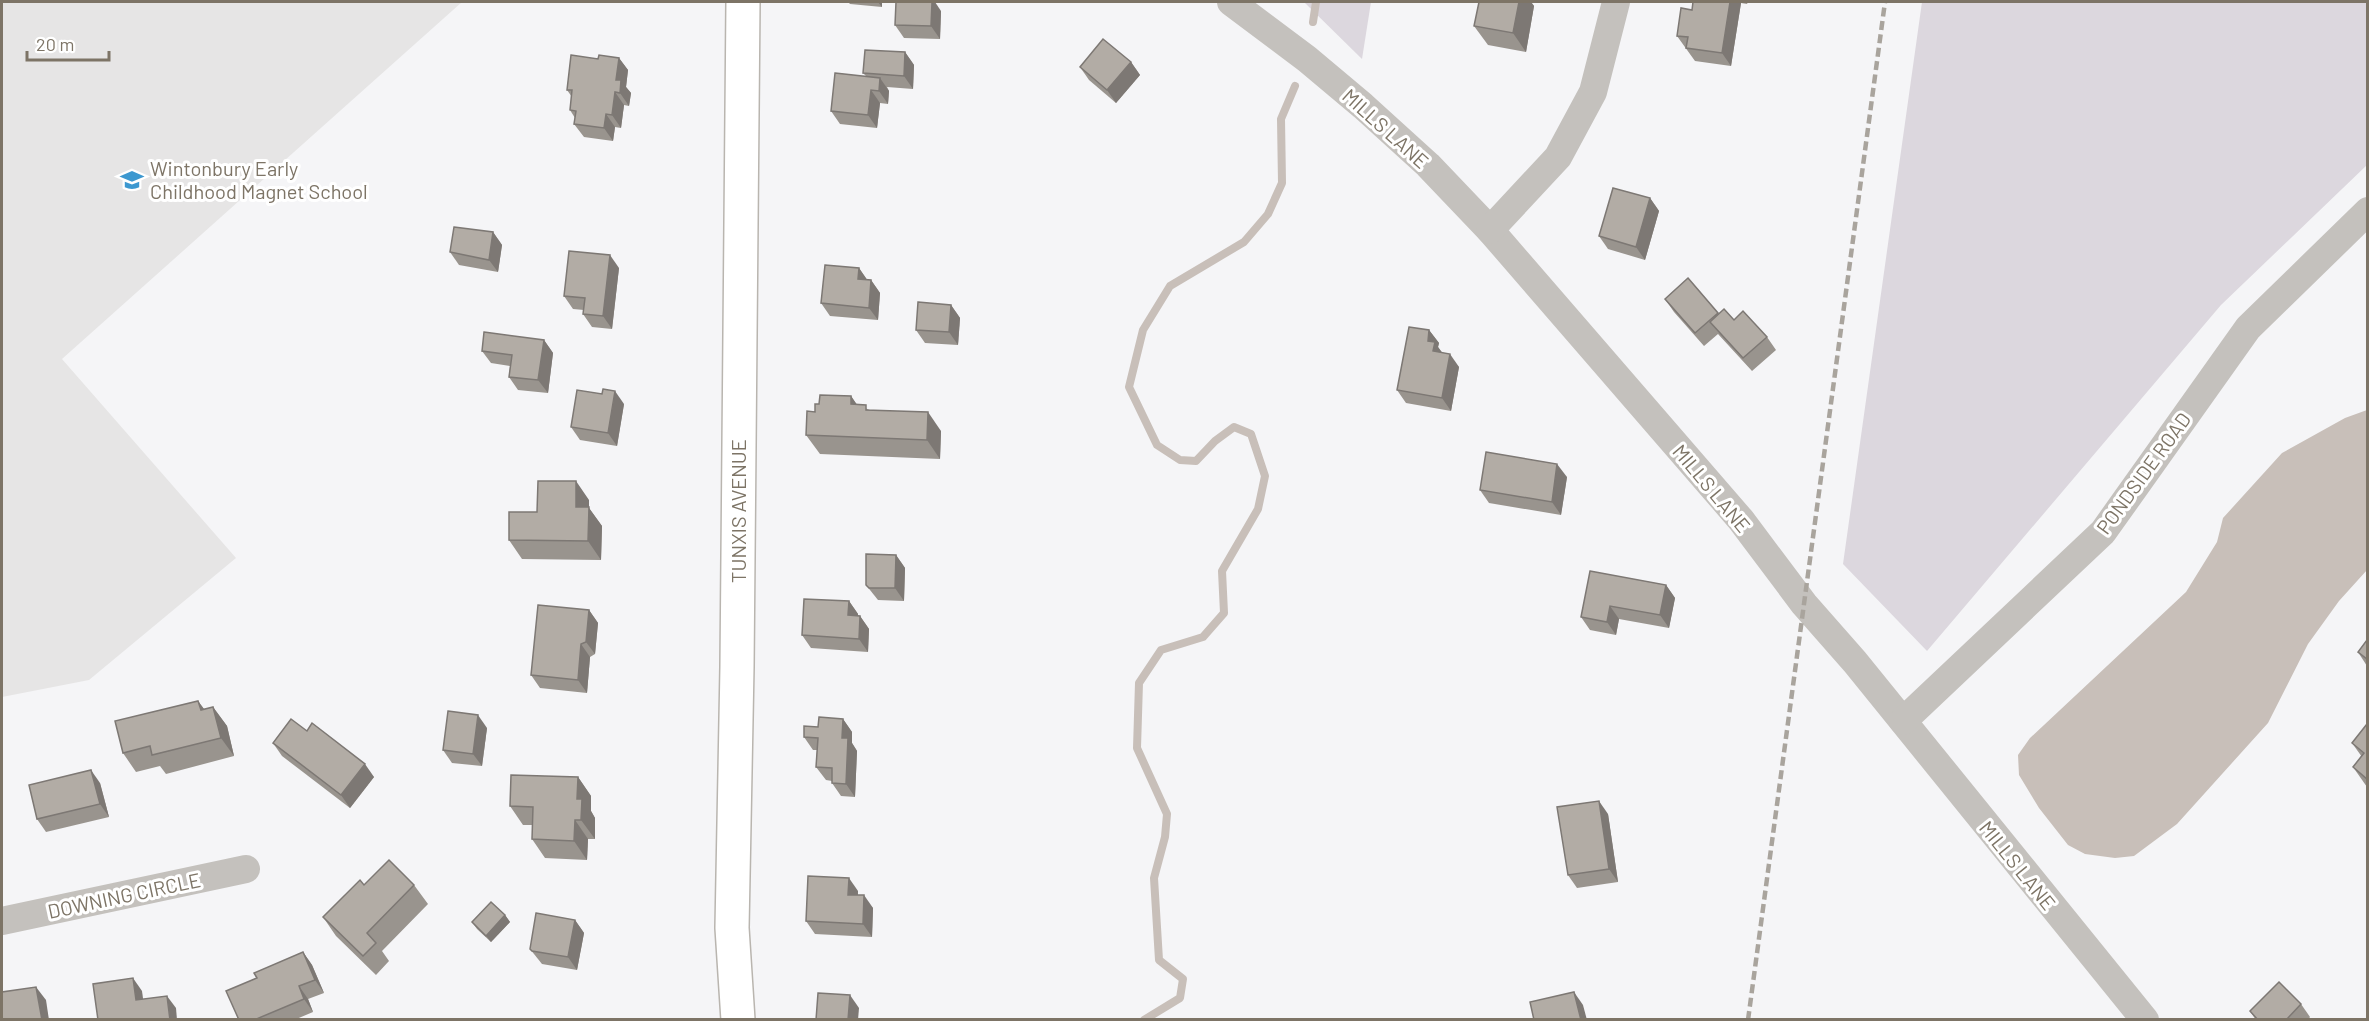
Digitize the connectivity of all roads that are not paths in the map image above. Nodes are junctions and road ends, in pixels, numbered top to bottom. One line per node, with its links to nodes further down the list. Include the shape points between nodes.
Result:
1 (743, 2): 9 (main road, TUNXIS AVENUE, via 732,928)
2 (1231, 2): 5 (street, MILLS LANE, via 1363,106 1428,165)
3 (1616, 2): 5 (street, via 1593,92 1558,157)
4 (2367, 211): 6 (street, PONDSIDE ROAD, via 2248,328 2103,532)
5 (1490, 230): 6 (street, MILLS LANE, via 1741,520 1804,604)
6 (1903, 721): 10 (street, MILLS LANE)
7 (246, 869): 8 (street, DOWNING CIRCLE)
8 (2, 921)
9 (738, 1020)
10 (2145, 1020)

